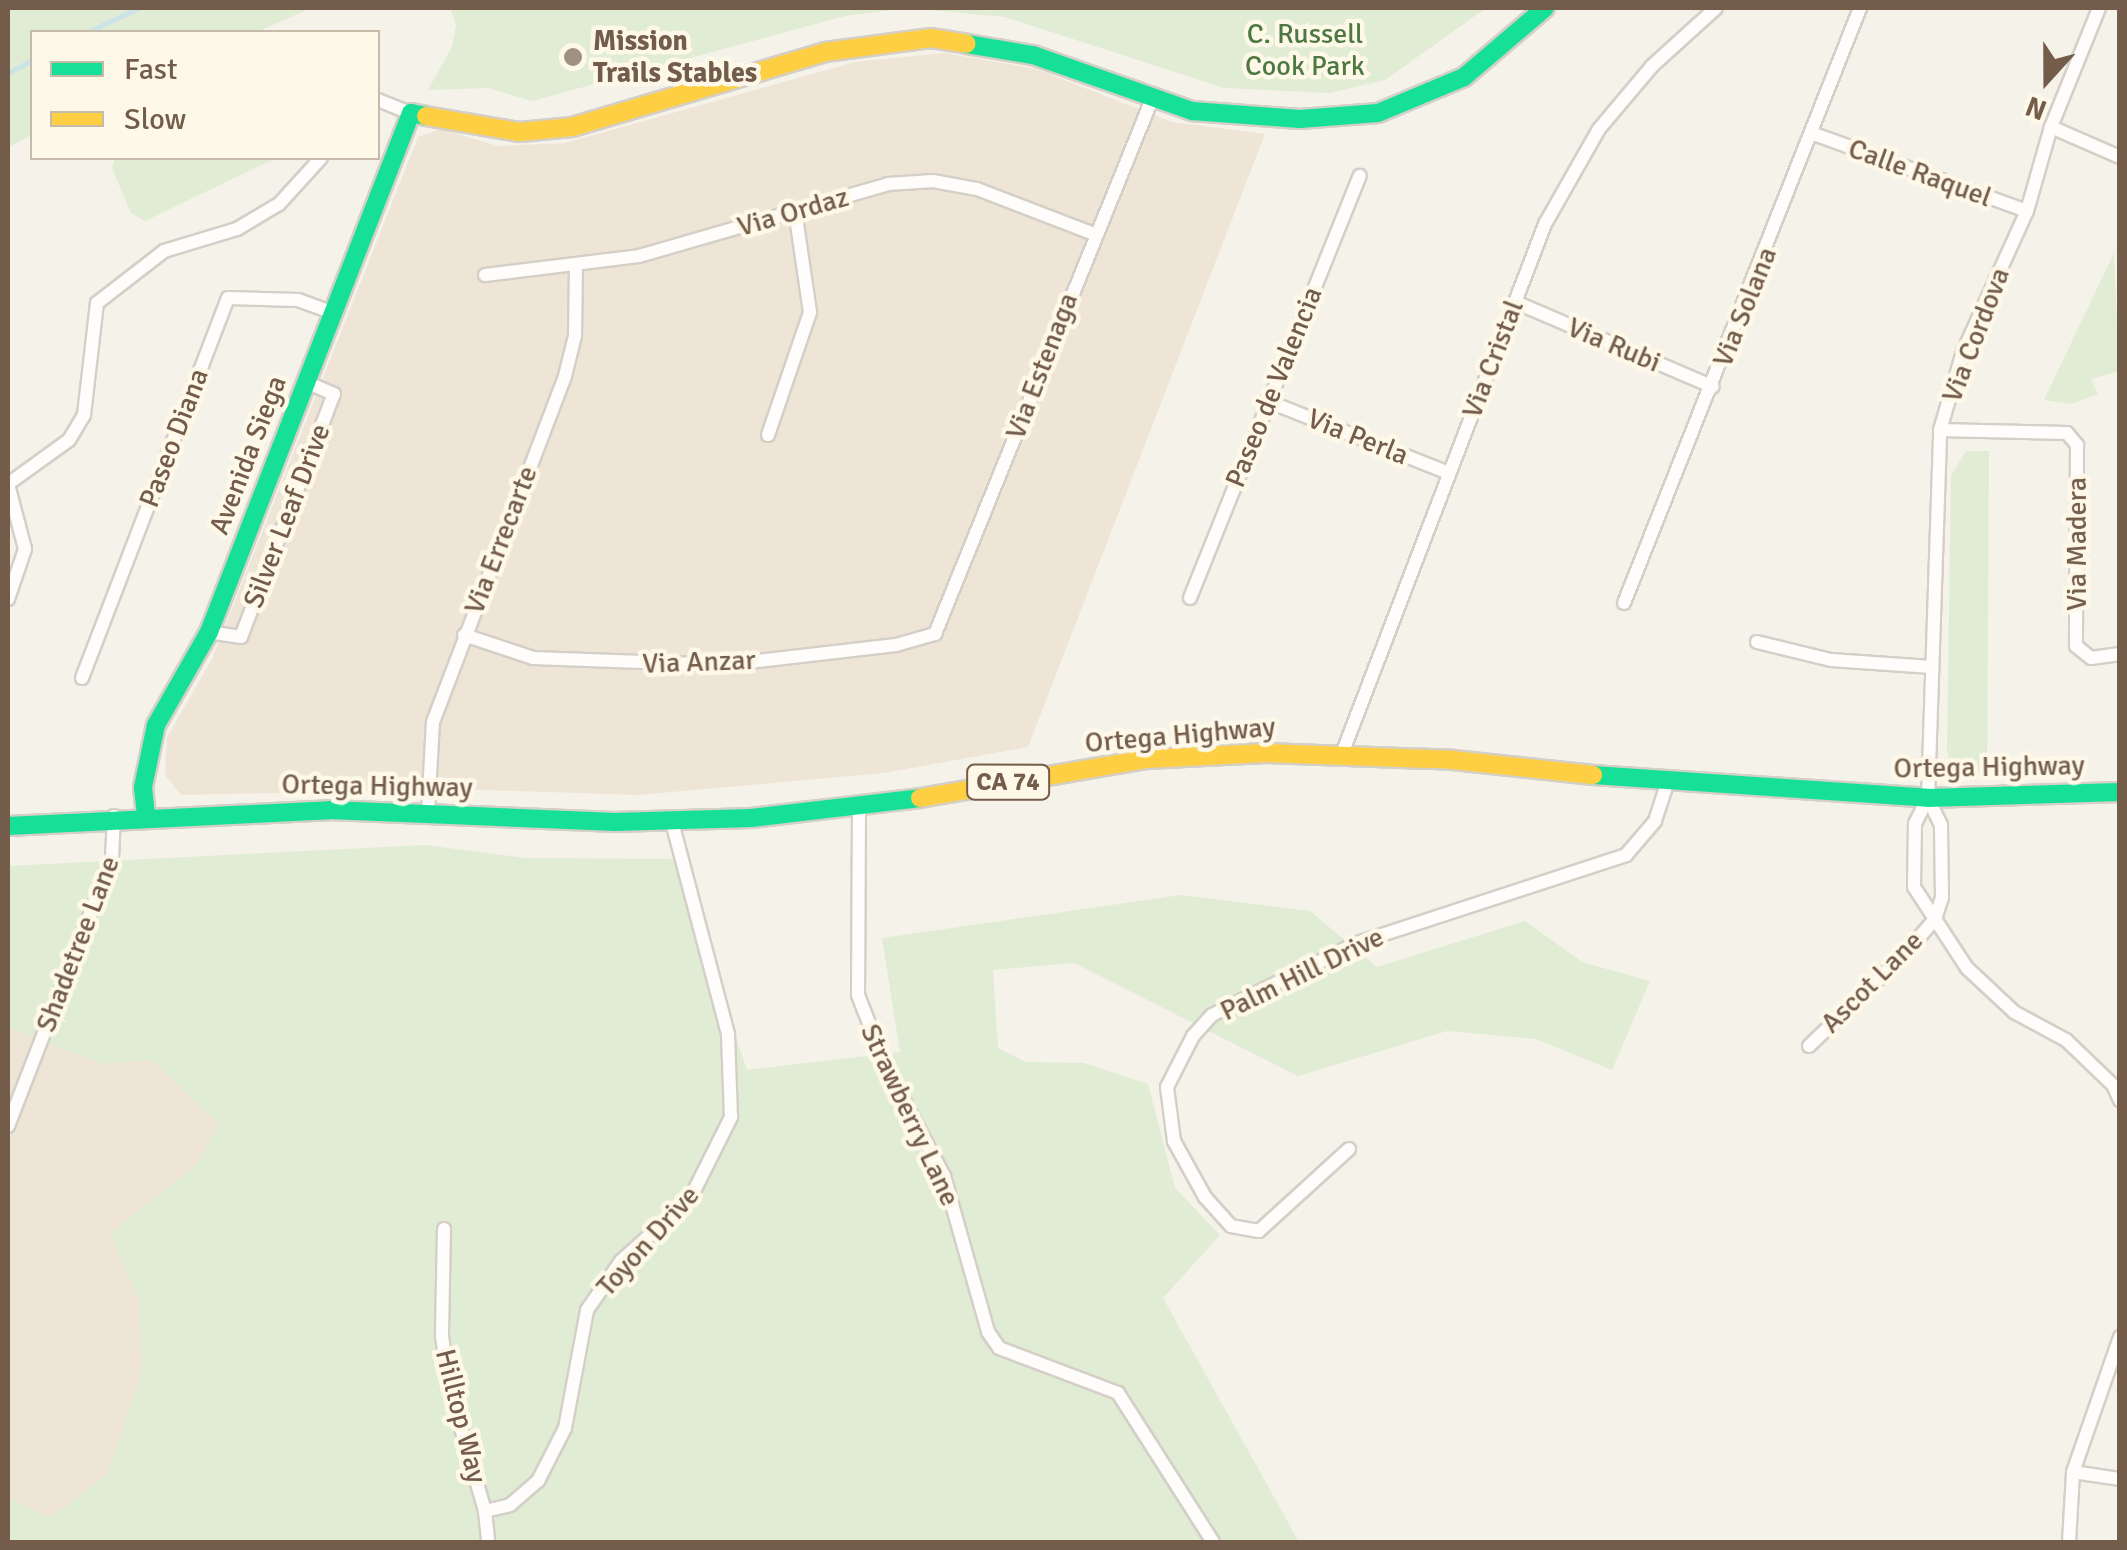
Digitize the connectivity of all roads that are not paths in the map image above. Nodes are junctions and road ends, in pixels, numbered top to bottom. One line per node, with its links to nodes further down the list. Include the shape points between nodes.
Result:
1 (1544, 8): 5 (main road, via 1464,77 1423,100 1378,113 1252,117)
2 (1716, 8): 18 (street, Via Cristal, via 1652,66 1600,129 1544,224)
3 (1860, 8): 9 (street, Via Solana)
4 (2099, 8): 8 (street, Via Cordova)
5 (1152, 99): 7 (main road, via 1033,55 931,38 826,52 572,127 520,132); 15 (street, Via Estenaga)
6 (380, 101): 7 (street)
7 (411, 113): 19 (main road, Avenida Siega)
8 (2051, 127): 10 (street); 14 (street, Via Cordova)
9 (1814, 134): 14 (street, Calle Raquel); 21 (street, Via Solana)
10 (2120, 157)
11 (318, 160): 26 (street, via 279,204 237,229 164,251 97,303 84,415 69,440)
12 (1360, 176): 22 (street, Paseo de Valencia)
13 (795, 211): 15 (street, Via Ordaz, via 888,184 933,181 977,189); 16 (street, Via Ordaz); 24 (street, via 810,312)
14 (2026, 212): 23 (street, Via Cordova, via 1963,352)
15 (1094, 234): 32 (street, Via Estenaga)
16 (576, 267): 17 (street, Via Ordaz); 31 (street, Via Errecarte, via 575,336 566,376)
17 (485, 275)
18 (1514, 302): 21 (street, Via Rubi); 25 (street, Via Cristal)
19 (333, 313): 20 (main road, Avenida Siega); 36 (street, Paseo Diana, via 298,300 228,298)
20 (306, 382): 30 (main road, Avenida Siega); 30 (street, Silver Leaf Drive, via 334,394 241,637)
21 (1713, 387): 29 (street, Via Solana)
22 (1268, 401): 25 (street, Via Perla); 27 (street, Paseo de Valencia)
23 (1940, 430): 34 (street, Via Madera, via 2067,434 2077,446 2076,646 2091,658); 35 (street, Via Cordova)
24 (768, 436)
25 (1449, 473): 37 (street, Via Cristal)
26 (8, 484): 28 (street, via 25,549)
27 (1190, 598)
28 (8, 599)
29 (1624, 604)
30 (209, 632): 44 (main road, Avenida Siega, via 156,725 143,787)
31 (464, 634): 32 (street, Via Anzar, via 534,658 723,665 896,645); 42 (street, Via Errecarte, via 433,722)
32 (935, 634)
33 (1757, 642): 35 (street, via 1831,660)
34 (2120, 654)
35 (1932, 668): 40 (street, Via Cordova)
36 (82, 678)
37 (1342, 754): 38 (main road, Ortega Highway / CA 74); 41 (main road, Ortega Highway / CA 74, via 1146,760)
38 (1667, 783): 40 (main road, Ortega Highway / CA 74); 51 (street, Palm Hill Drive, via 1655,821 1626,855 1357,943 1212,1015 1193,1036 1168,1087 1174,1141 1204,1198 1231,1226 1259,1231)
39 (2120, 792): 40 (main road, Ortega Highway / CA 74)
40 (1928, 798): 47 (street, via 1941,825 1942,898); 47 (street, via 1914,824 1914,887)
41 (859, 809): 45 (main road, Ortega Highway / CA 74); 58 (street, Strawberry Lane, via 861,1008 944,1176 988,1332 999,1348 1118,1392)
42 (428, 812): 44 (main road, Ortega Highway / CA 74); 45 (main road, Ortega Highway / CA 74)
43 (114, 816): 44 (main road, Ortega Highway / CA 74); 46 (main road, Ortega Highway / CA 74); 50 (street, Shadetree Lane, via 112,858)
44 (146, 816)
45 (672, 822): 56 (street, Toyon Drive, via 728,1034 731,1116 690,1199 621,1262 587,1310 564,1428 538,1481 510,1505)
46 (8, 826)
47 (1935, 919): 48 (street, Ascot Lane); 49 (street, via 1967,968 2014,1012 2066,1040)
48 (1809, 1046)
49 (2120, 1100)
50 (8, 1126)
51 (1349, 1149)
52 (444, 1229): 56 (street, Hilltop Way, via 442,1336 449,1388)
53 (2120, 1337): 54 (street)
54 (2073, 1472): 55 (street); 59 (street)
55 (2120, 1479)
56 (485, 1512): 57 (street, Hilltop Way)
57 (488, 1542)
58 (1213, 1542)
59 (2069, 1542)

